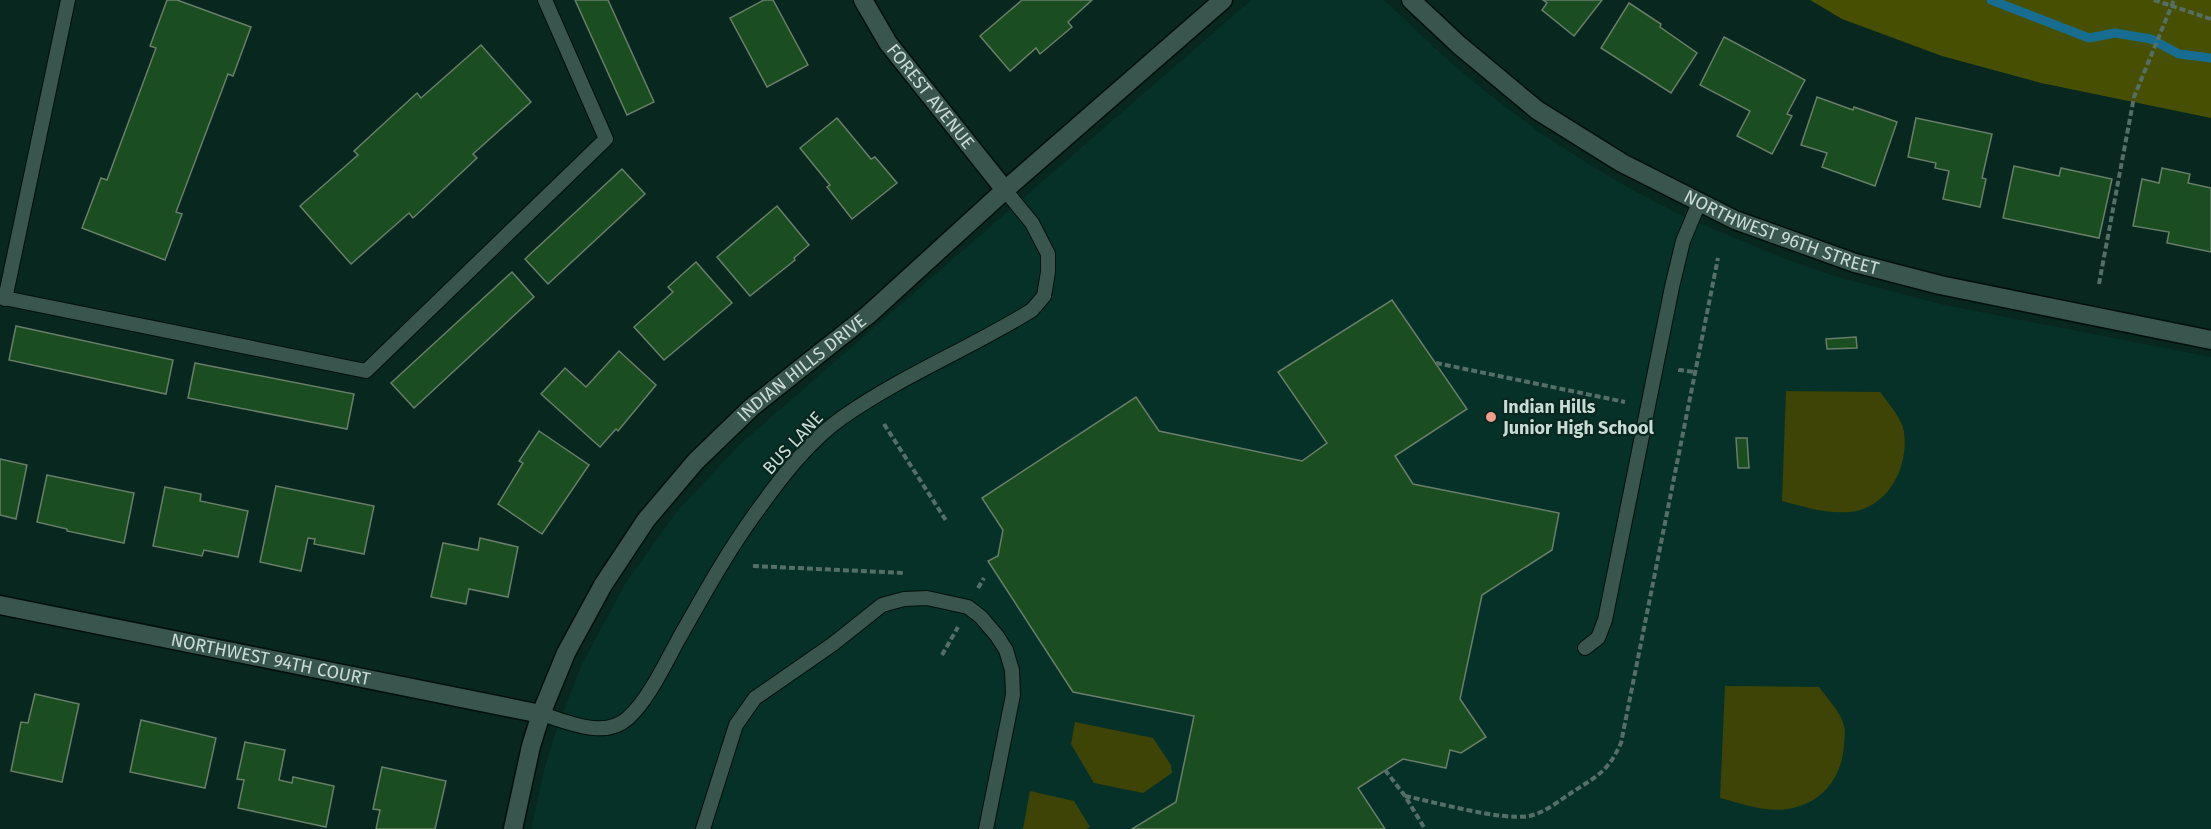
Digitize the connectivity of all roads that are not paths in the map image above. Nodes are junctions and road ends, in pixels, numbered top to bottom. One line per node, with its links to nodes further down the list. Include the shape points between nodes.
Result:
1 (68, 0): 8 (lane)
2 (545, 0): 8 (lane, via 606,139 366,371)
3 (863, 0): 6 (street, FOREST AVENUE, via 888,44)
4 (1223, 0): 6 (street, INDIAN HILLS DRIVE)
5 (1411, 0): 7 (street, NORTHWEST 96TH STREET, via 1537,110 1622,163)
6 (1005, 190): 12 (street, INDIAN HILLS DRIVE, via 868,315 752,407 696,461 646,520 603,585 566,653); 12 (lane, BUS LANE, via 1032,223 1048,254 1044,296 1032,310 881,393 841,418 813,443 732,546 657,677 627,719 601,729)
7 (1699, 203): 9 (street, NORTHWEST 96TH STREET, via 1855,263 1940,285); 11 (lane, via 1683,241 1672,287 1605,620 1598,638)
8 (3, 298)
9 (2211, 340)
10 (0, 605): 12 (street, NORTHWEST 94TH COURT)
11 (1586, 648)
12 (541, 714): 13 (street, INDIAN HILLS DRIVE)
13 (513, 829)
14 (703, 829): 15 (lane, via 736,725 754,698 882,605 927,598 968,607 981,617 1006,650 1012,670 1012,695)
15 (986, 829)

